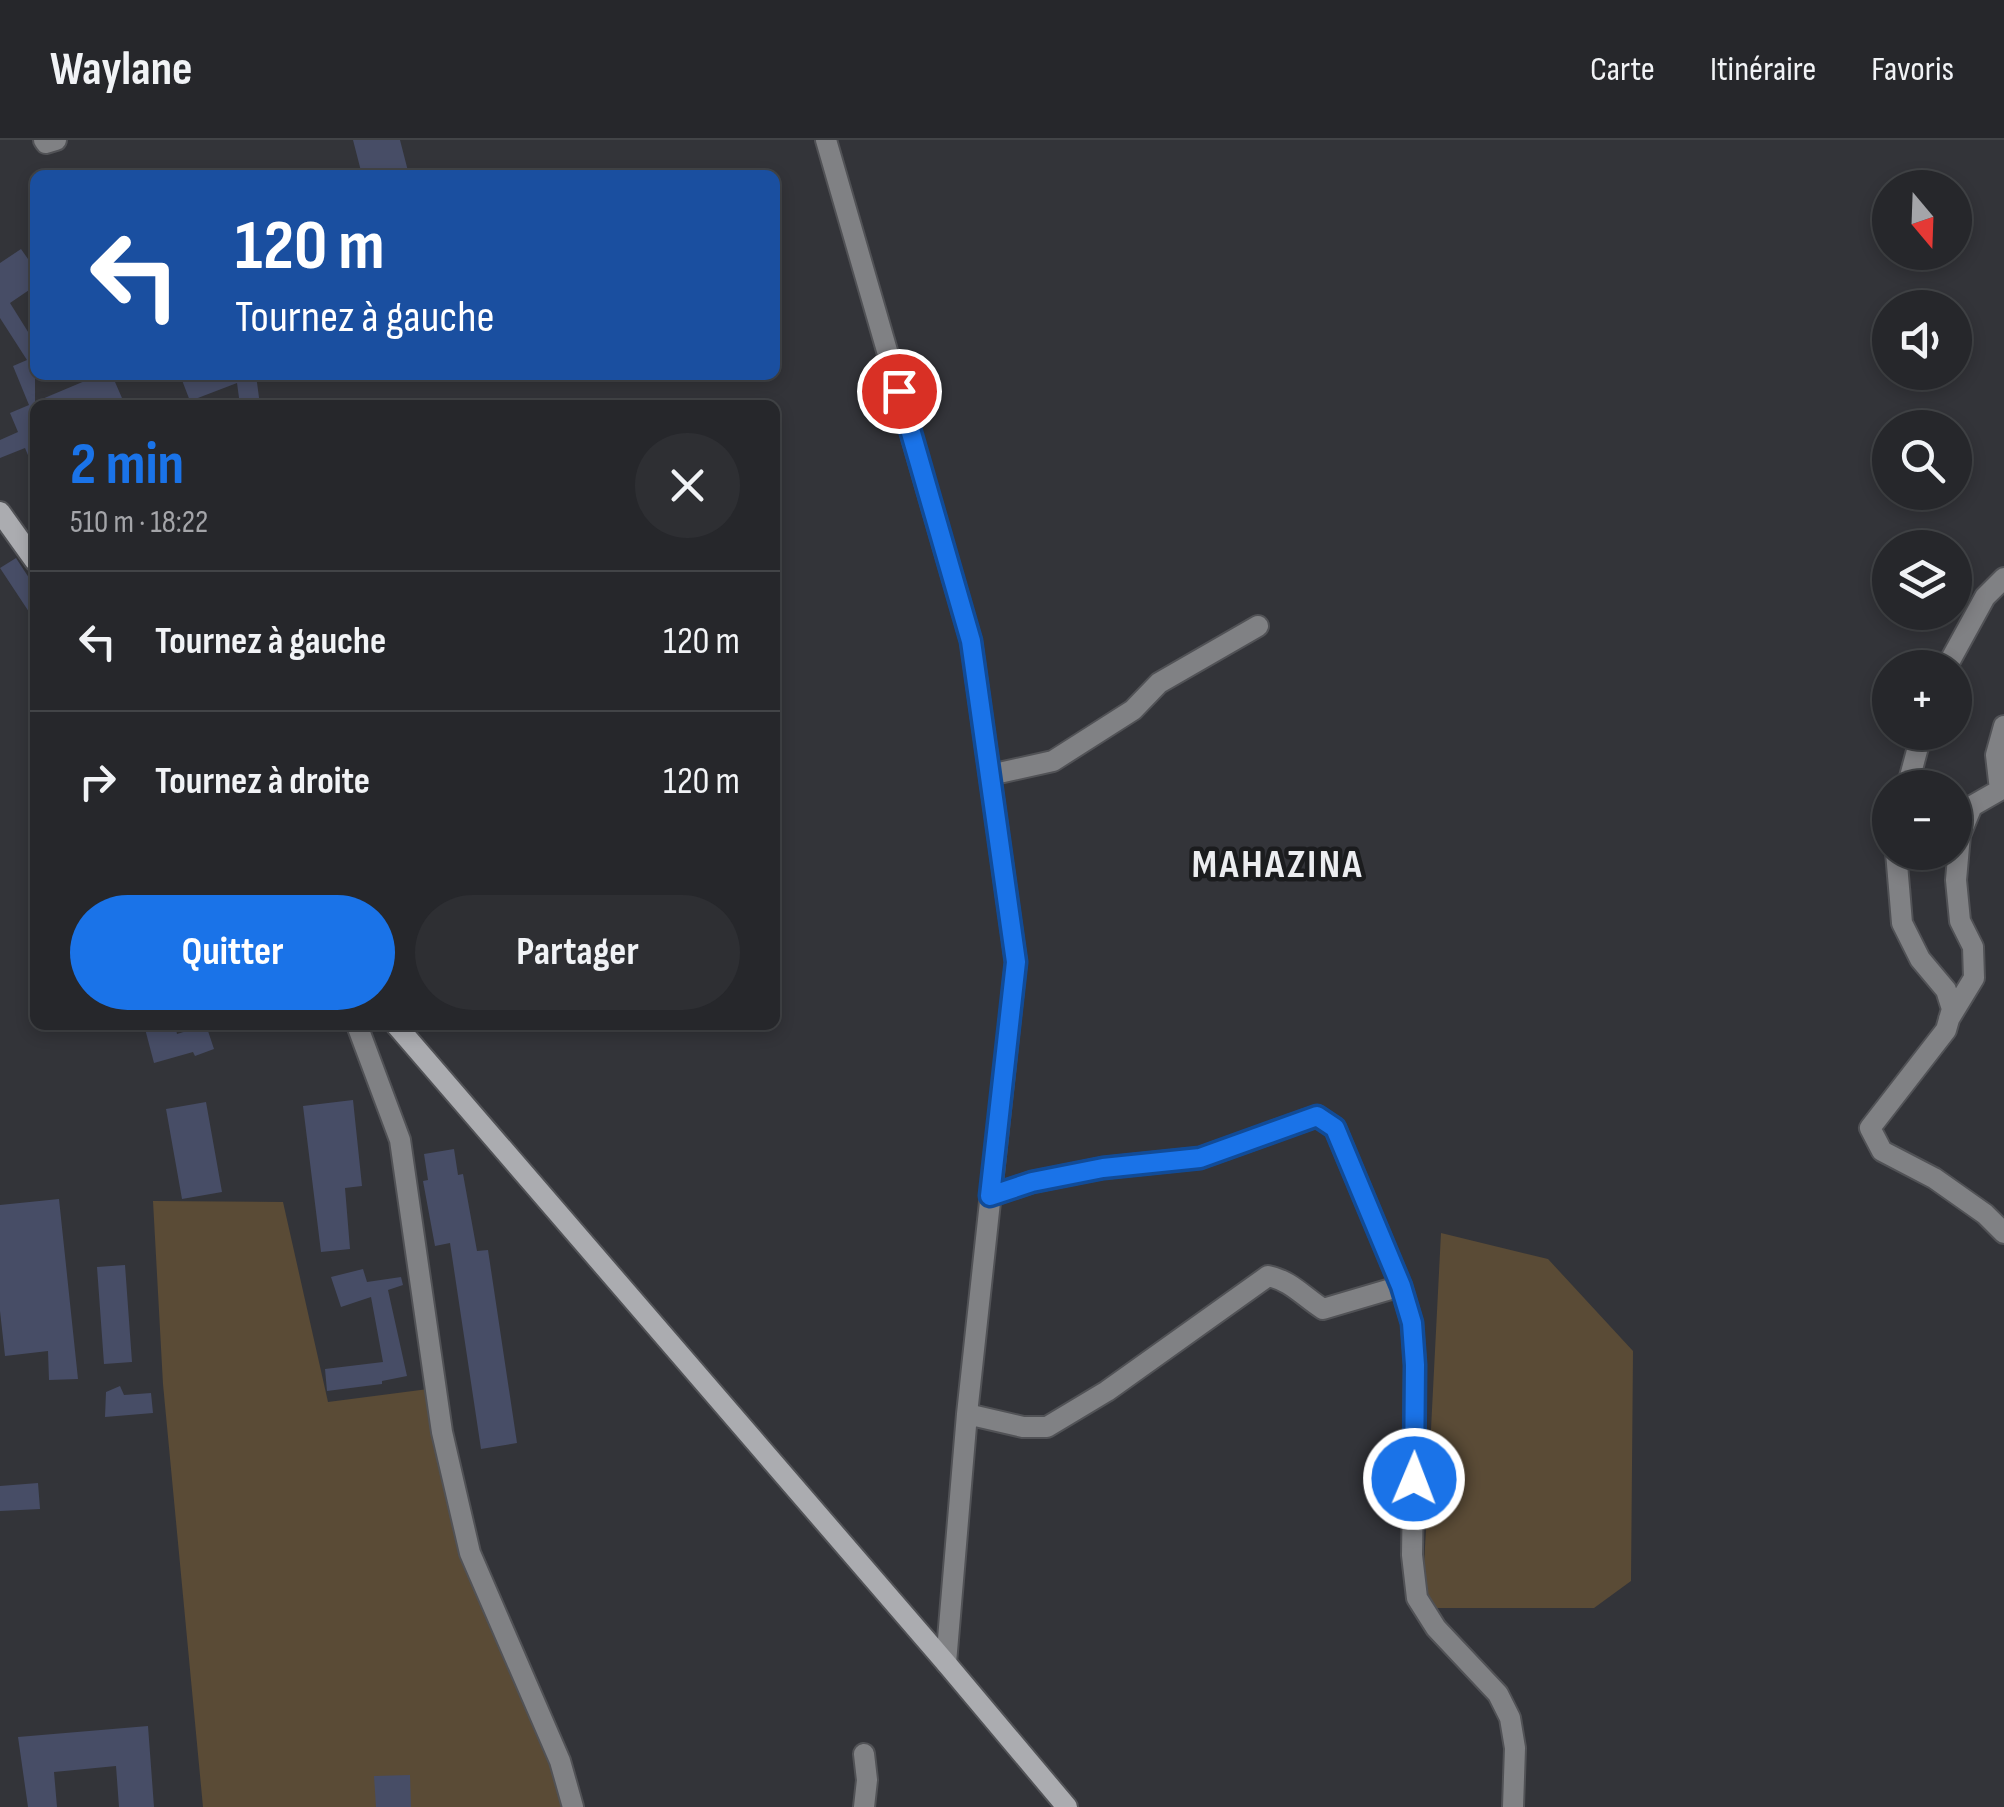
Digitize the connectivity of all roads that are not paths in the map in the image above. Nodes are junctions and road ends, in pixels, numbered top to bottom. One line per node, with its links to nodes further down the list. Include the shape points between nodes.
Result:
1 (44, 140): 2 (street)
2 (56, 140)
3 (826, 140): 10 (street, via 971,641)
4 (0, 512): 5 (main road)
5 (30, 553)
6 (2004, 578): 8 (street, via 1985,597)
7 (1258, 626): 10 (street, via 1159,682 1134,710 1053,761)
8 (1956, 650)
9 (2004, 726): 12 (street, via 1996,755 2000,790 1972,806 1960,836 1960,921 1973,947 1974,978)
10 (990, 775): 15 (street, via 1016,962)
11 (1898, 870): 12 (street, via 1902,923 1946,990)
12 (1948, 1022): 16 (street, via 1870,1128 1882,1151 1934,1178)
13 (358, 1030): 21 (street, via 400,1140 442,1432 470,1553 560,1761)
14 (400, 1030): 19 (main road)
15 (990, 1196): 17 (street, via 1103,1168 1200,1158 1317,1116 1335,1128); 18 (street)
16 (2004, 1233)
17 (1401, 1286): 18 (street, via 1323,1308 1284,1279 1268,1276 1047,1427); 24 (street, via 1415,1365 1416,1598 1498,1694 1510,1718)
18 (966, 1414): 19 (street)
19 (946, 1662): 23 (main road)
20 (864, 1754): 22 (street)
21 (573, 1807)
22 (864, 1807)
23 (1067, 1807)
24 (1513, 1807)

